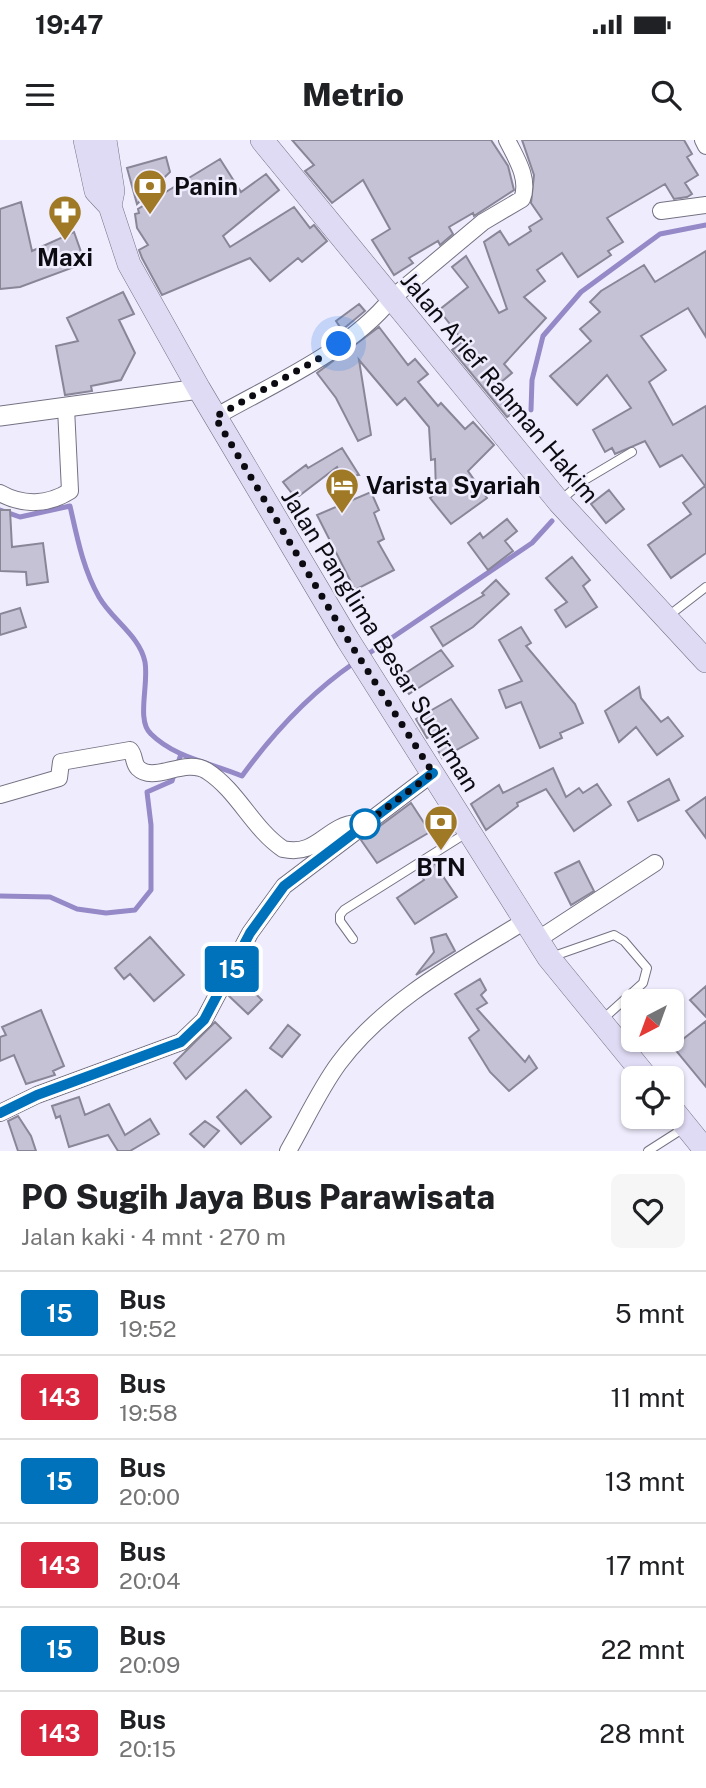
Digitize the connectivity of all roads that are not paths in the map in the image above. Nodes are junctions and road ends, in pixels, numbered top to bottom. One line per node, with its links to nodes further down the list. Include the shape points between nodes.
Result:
1 (85, 140): 8 (main road, Jalan Panglima Besar Sudirman, via 96,191)
2 (105, 140): 8 (main road, Jalan Panglima Besar Sudirman, via 113,191)
3 (262, 140): 10 (main road, Jalan Arief Rahman Hakim)
4 (507, 140): 10 (street, via 521,169 522,199 483,222)
5 (703, 140): 6 (street)
6 (706, 146)
7 (706, 205): 9 (street)
8 (110, 206): 11 (main road, Jalan Panglima Besar Sudirman, via 129,264)
9 (661, 211)
10 (391, 299): 14 (street, via 381,312 318,359); 17 (main road, Jalan Arief Rahman Hakim)
11 (199, 389): 12 (street); 14 (main road, Jalan Panglima Besar Sudirman)
12 (66, 408): 13 (street); 16 (street, via 71,491 34,504 16,503)
13 (0, 416)
14 (215, 417): 21 (main road, Jalan Panglima Besar Sudirman)
15 (632, 452): 17 (lane, via 583,481)
16 (0, 494)
17 (559, 502): 19 (main road, Jalan Arief Rahman Hakim)
18 (706, 587): 19 (lane)
19 (667, 617): 20 (main road, Jalan Arief Rahman Hakim)
20 (706, 661)
21 (433, 773): 23 (street); 24 (main road, Jalan Panglima Besar Sudirman)
22 (0, 795): 23 (street, via 59,778 61,762 130,750 136,765 146,773 159,774 178,766 205,769 283,849 306,851 352,823)
23 (366, 823): 30 (street, via 300,872 268,905 204,1020 181,1042)
24 (468, 832): 26 (lane, via 340,915); 27 (main road, Jalan Panglima Besar Sudirman)
25 (655, 863): 27 (street)
26 (353, 939)
27 (537, 940): 28 (main road, Jalan Panglima Besar Sudirman); 28 (lane, via 614,935 647,968 643,983); 34 (street, via 430,980 361,1038 323,1086)
28 (600, 1022): 29 (main road, Jalan Panglima Besar Sudirman)
29 (637, 1066)
30 (0, 1113)
31 (684, 1123): 33 (main road)
32 (668, 1129): 35 (lane)
33 (706, 1150)
34 (288, 1151)
35 (648, 1151)

